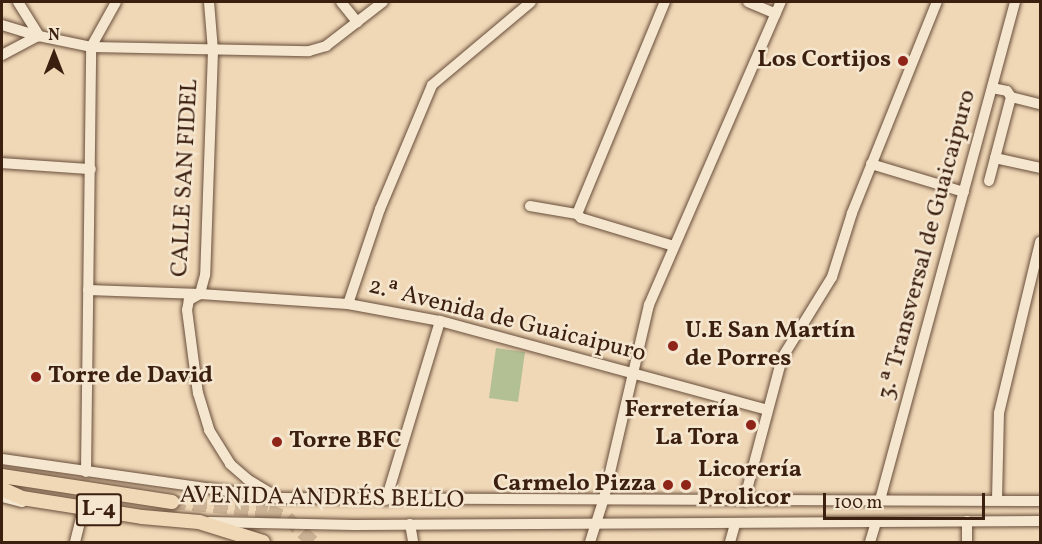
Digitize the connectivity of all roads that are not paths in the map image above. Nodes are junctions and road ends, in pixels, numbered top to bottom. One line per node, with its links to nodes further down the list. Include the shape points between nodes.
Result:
1 (18, 2): 15 (street)
2 (116, 2): 16 (street)
3 (210, 2): 17 (street, CALLE SAN FIDEL)
4 (341, 2): 13 (street)
5 (383, 2): 13 (street)
6 (531, 2): 36 (street, via 432,85 380,209)
7 (666, 2): 31 (street)
8 (748, 2): 12 (street)
9 (782, 2): 12 (street)
10 (937, 2): 24 (street)
11 (1015, 2): 19 (street, 3.ª Transversal de Guaicaipuro)
12 (776, 14): 33 (street)
13 (357, 22): 17 (street, via 326,46 309,51)
14 (2, 25): 15 (street)
15 (39, 36): 16 (street); 18 (street)
16 (92, 47): 17 (street); 26 (street)
17 (213, 51): 35 (street, CALLE SAN FIDEL)
18 (2, 55)
19 (992, 88): 20 (street, via 1008,91); 29 (street, 3.ª Transversal de Guaicaipuro)
20 (1011, 97): 21 (street); 22 (street)
21 (1041, 104)
22 (995, 158): 25 (street); 28 (street)
23 (2, 164): 26 (street); 27 (street)
24 (871, 164): 29 (street); 39 (street, via 832,277 786,349)
25 (1041, 168)
26 (91, 169): 34 (street)
27 (2, 176)
28 (989, 181)
29 (964, 192): 48 (street, 3.ª Transversal de Guaicaipuro)
30 (530, 206): 31 (street)
31 (577, 214): 33 (street)
32 (1041, 242): 49 (street, via 999,413)
33 (674, 246): 38 (street, via 650,305)
34 (88, 290): 35 (street, 2.ª Avenida de Guaicaipuro); 41 (street)
35 (200, 294): 36 (street, 2.ª Avenida de Guaicaipuro); 45 (street, CALLE SAN FIDEL, via 189,300 187,310 201,408 209,430 230,464)
36 (348, 304): 37 (street, 2.ª Avenida de Guaicaipuro)
37 (440, 321): 38 (street, 2.ª Avenida de Guaicaipuro); 47 (street)
38 (632, 372): 39 (street, 2.ª Avenida de Guaicaipuro); 46 (street)
39 (767, 410): 50 (street)
40 (2, 459): 41 (street, AVENIDA ANDRÉS BELLO)
41 (86, 472): 45 (street, AVENIDA ANDRÉS BELLO)
42 (2, 476): 52 (main road, L-4)
43 (2, 489): 54 (main road, AVENIDA ANDRÉS BELLO / L-4, via 22,498)
44 (2, 497): 53 (street, L-4)
45 (278, 498): 47 (street, AVENIDA ANDRÉS BELLO)
46 (604, 498): 47 (street, AVENIDA ANDRÉS BELLO); 50 (street, AVENIDA ANDRÉS BELLO); 59 (street)
47 (386, 500)
48 (880, 500): 49 (street, AVENIDA ANDRÉS BELLO); 50 (street, AVENIDA ANDRÉS BELLO)
49 (997, 500): 51 (street, AVENIDA ANDRÉS BELLO)
50 (744, 501)
51 (1041, 501)
52 (172, 502)
53 (83, 510): 54 (street, L-4); 63 (street)
54 (142, 516): 57 (main road, AVENIDA ANDRÉS BELLO / L-4)
55 (967, 521): 56 (street, AVENIDA ANDRÉS BELLO); 58 (street, AVENIDA ANDRÉS BELLO); 68 (street)
56 (1041, 521)
57 (198, 522): 60 (street, AVENIDA ANDRÉS BELLO); 64 (main road, L-4)
58 (876, 522): 61 (street, AVENIDA ANDRÉS BELLO); 67 (street)
59 (595, 523): 60 (street, AVENIDA ANDRÉS BELLO); 61 (street, AVENIDA ANDRÉS BELLO); 65 (street)
60 (410, 524): 62 (street)
61 (735, 524): 66 (street)
62 (413, 541)
63 (75, 543)
64 (263, 543)
65 (590, 543)
66 (730, 543)
67 (870, 543)
68 (967, 543)

